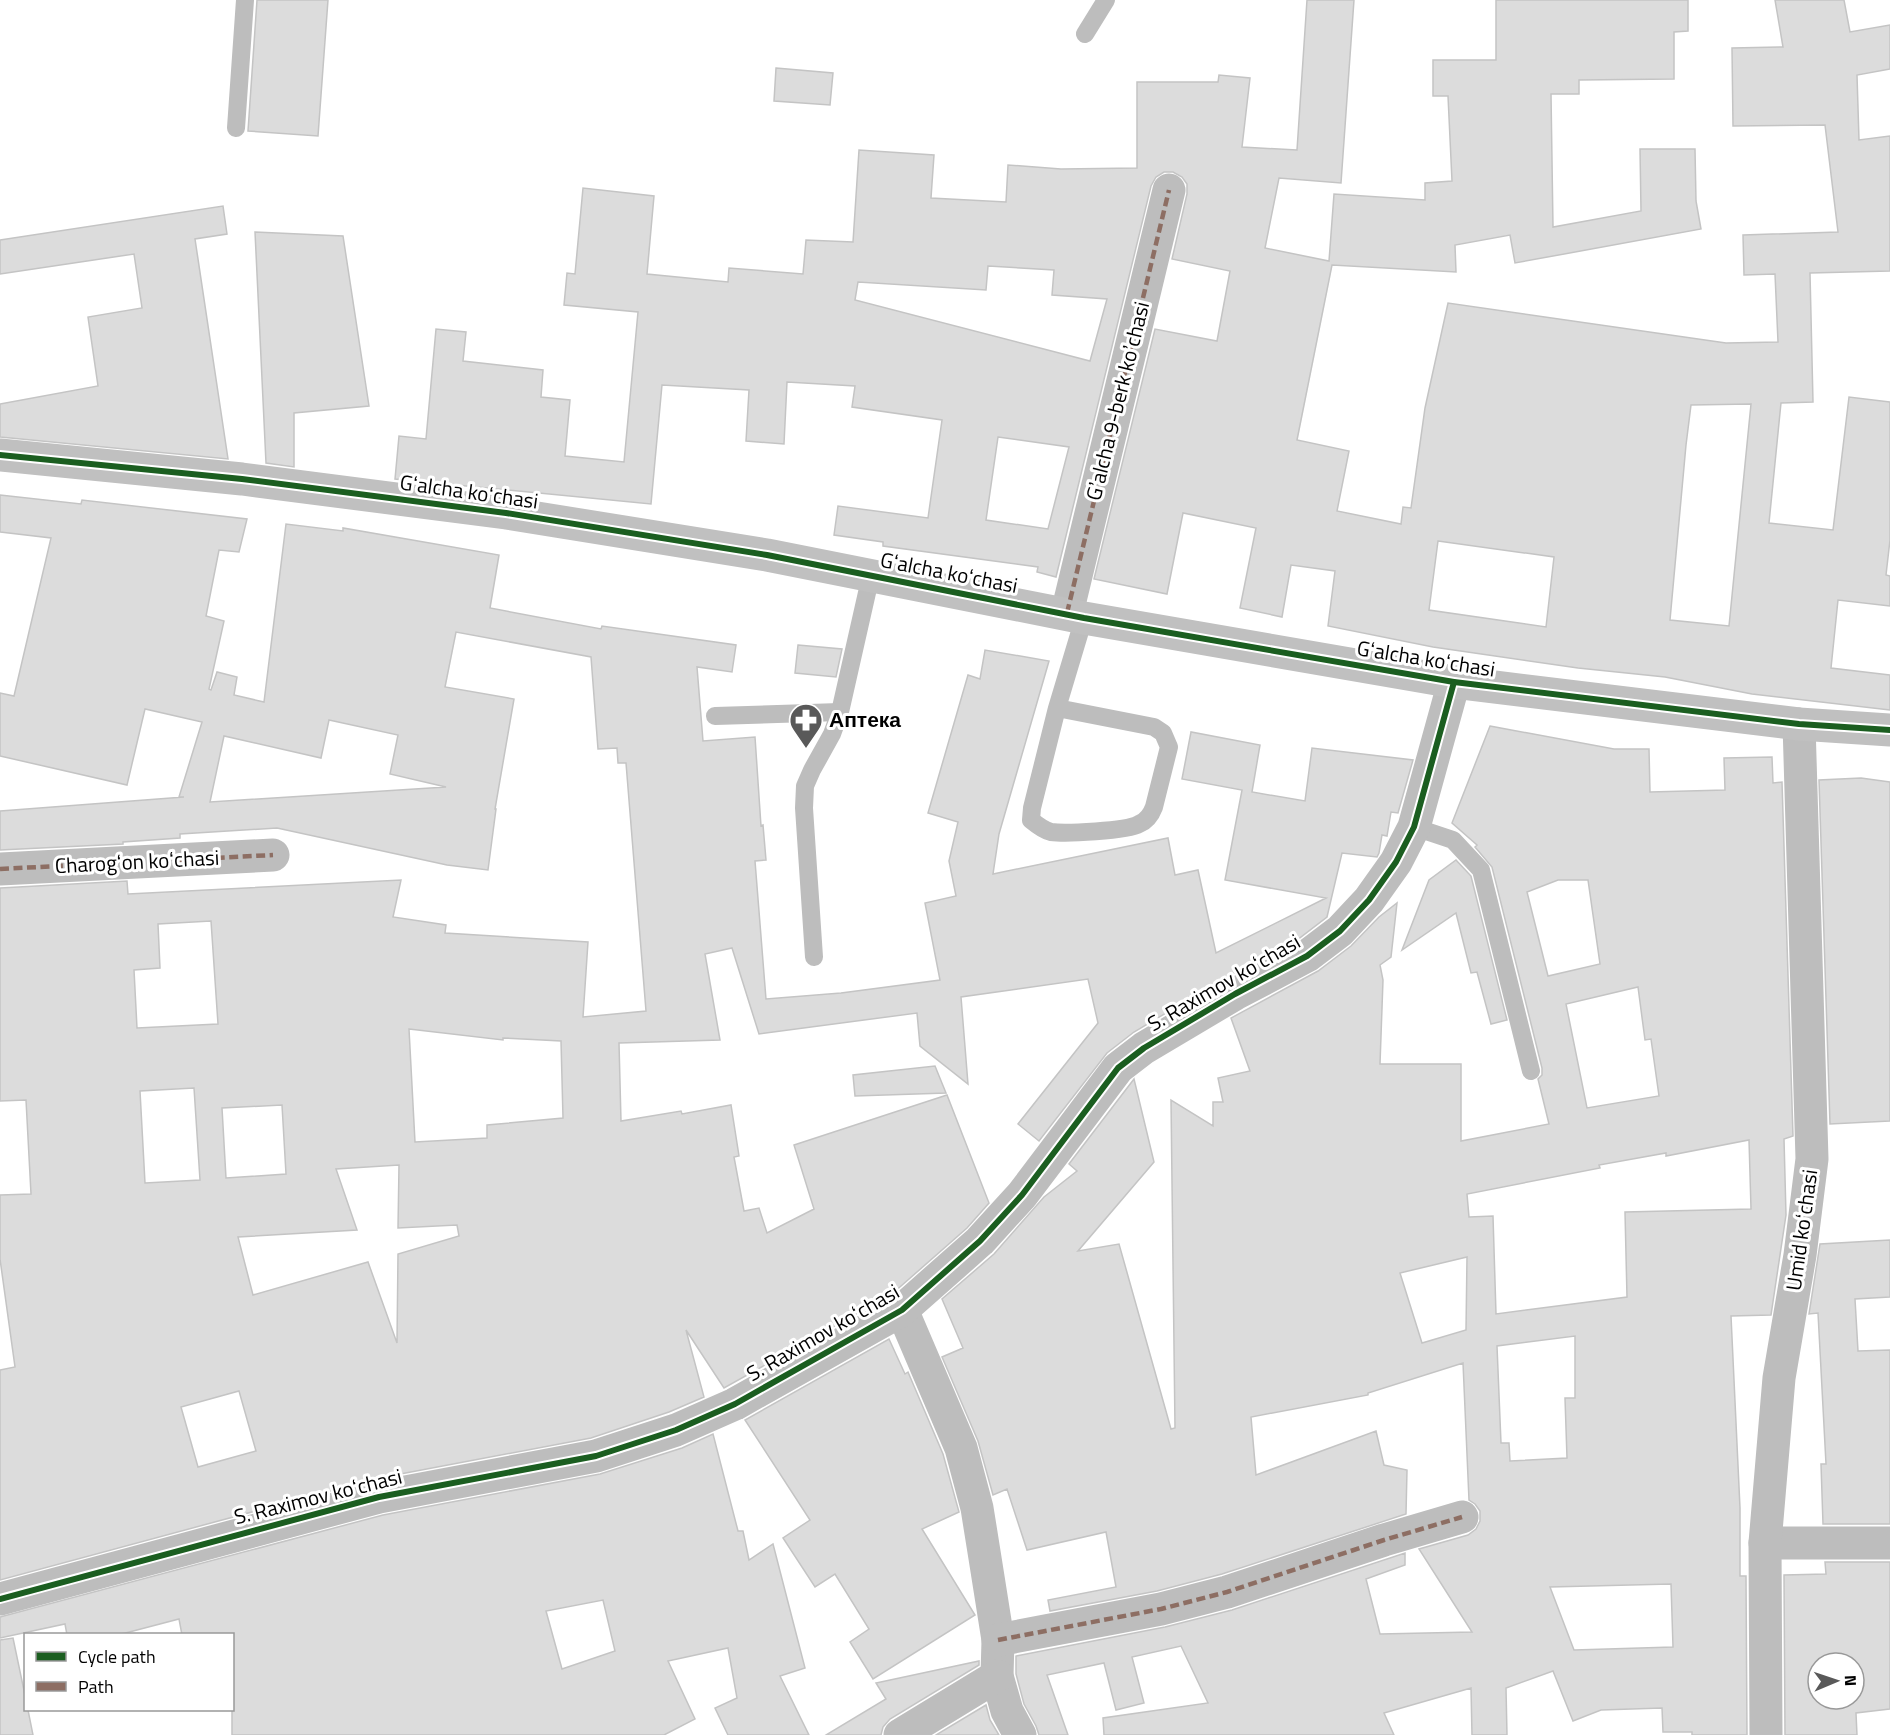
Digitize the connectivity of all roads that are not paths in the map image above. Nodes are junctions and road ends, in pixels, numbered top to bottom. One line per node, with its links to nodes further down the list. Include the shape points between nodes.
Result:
1 (245, 0): 4 (lane)
2 (1106, 0): 3 (lane)
3 (1085, 34)
4 (236, 128)
5 (1169, 190): 8 (street, Gʼalcha 9-berk koʼchasi)
6 (0, 455): 7 (street, Gʻalcha koʻchasi, via 242,478 506,513)
7 (871, 575): 8 (street, Gʻalcha koʻchasi); 11 (lane)
8 (1076, 615): 9 (street, Gʻalcha koʻchasi); 10 (lane)
9 (1454, 682): 13 (street, Gʻalcha koʻchasi); 15 (street, S. Raximov koʻchasi)
10 (1057, 708): 10 (lane, via 1031,820 1048,831 1060,833 1140,824 1150,815 1159,787 1168,747 1163,733 1154,727)
11 (840, 712): 12 (lane); 18 (lane, via 805,786)
12 (715, 716)
13 (1799, 724): 14 (street, Gʻalcha koʻchasi); 22 (street, Umid koʻchasi, via 1812,1159 1779,1378)
14 (1890, 730)
15 (1414, 827): 19 (lane, via 1453,840 1481,870); 20 (street, S. Raximov koʻchasi, via 1369,900 1340,931 1307,956 1235,994 1144,1048 1118,1068 1022,1195 980,1241)
16 (273, 855): 17 (street, Charogʻon koʻchasi)
17 (0, 869)
18 (814, 957)
19 (1531, 1071)
20 (902, 1310): 24 (street, S. Raximov koʻchasi, via 735,1404 666,1434 596,1456 379,1497); 25 (street, via 961,1448 977,1508)
21 (1462, 1517): 25 (street, via 1227,1592 1161,1609)
22 (1765, 1543): 23 (street); 29 (street, Umid koʻchasi)
23 (1890, 1543)
24 (0, 1599)
25 (998, 1640): 26 (street)
26 (997, 1676): 27 (street); 28 (street, via 1007,1711)
27 (900, 1735)
28 (1020, 1735)
29 (1766, 1735)

